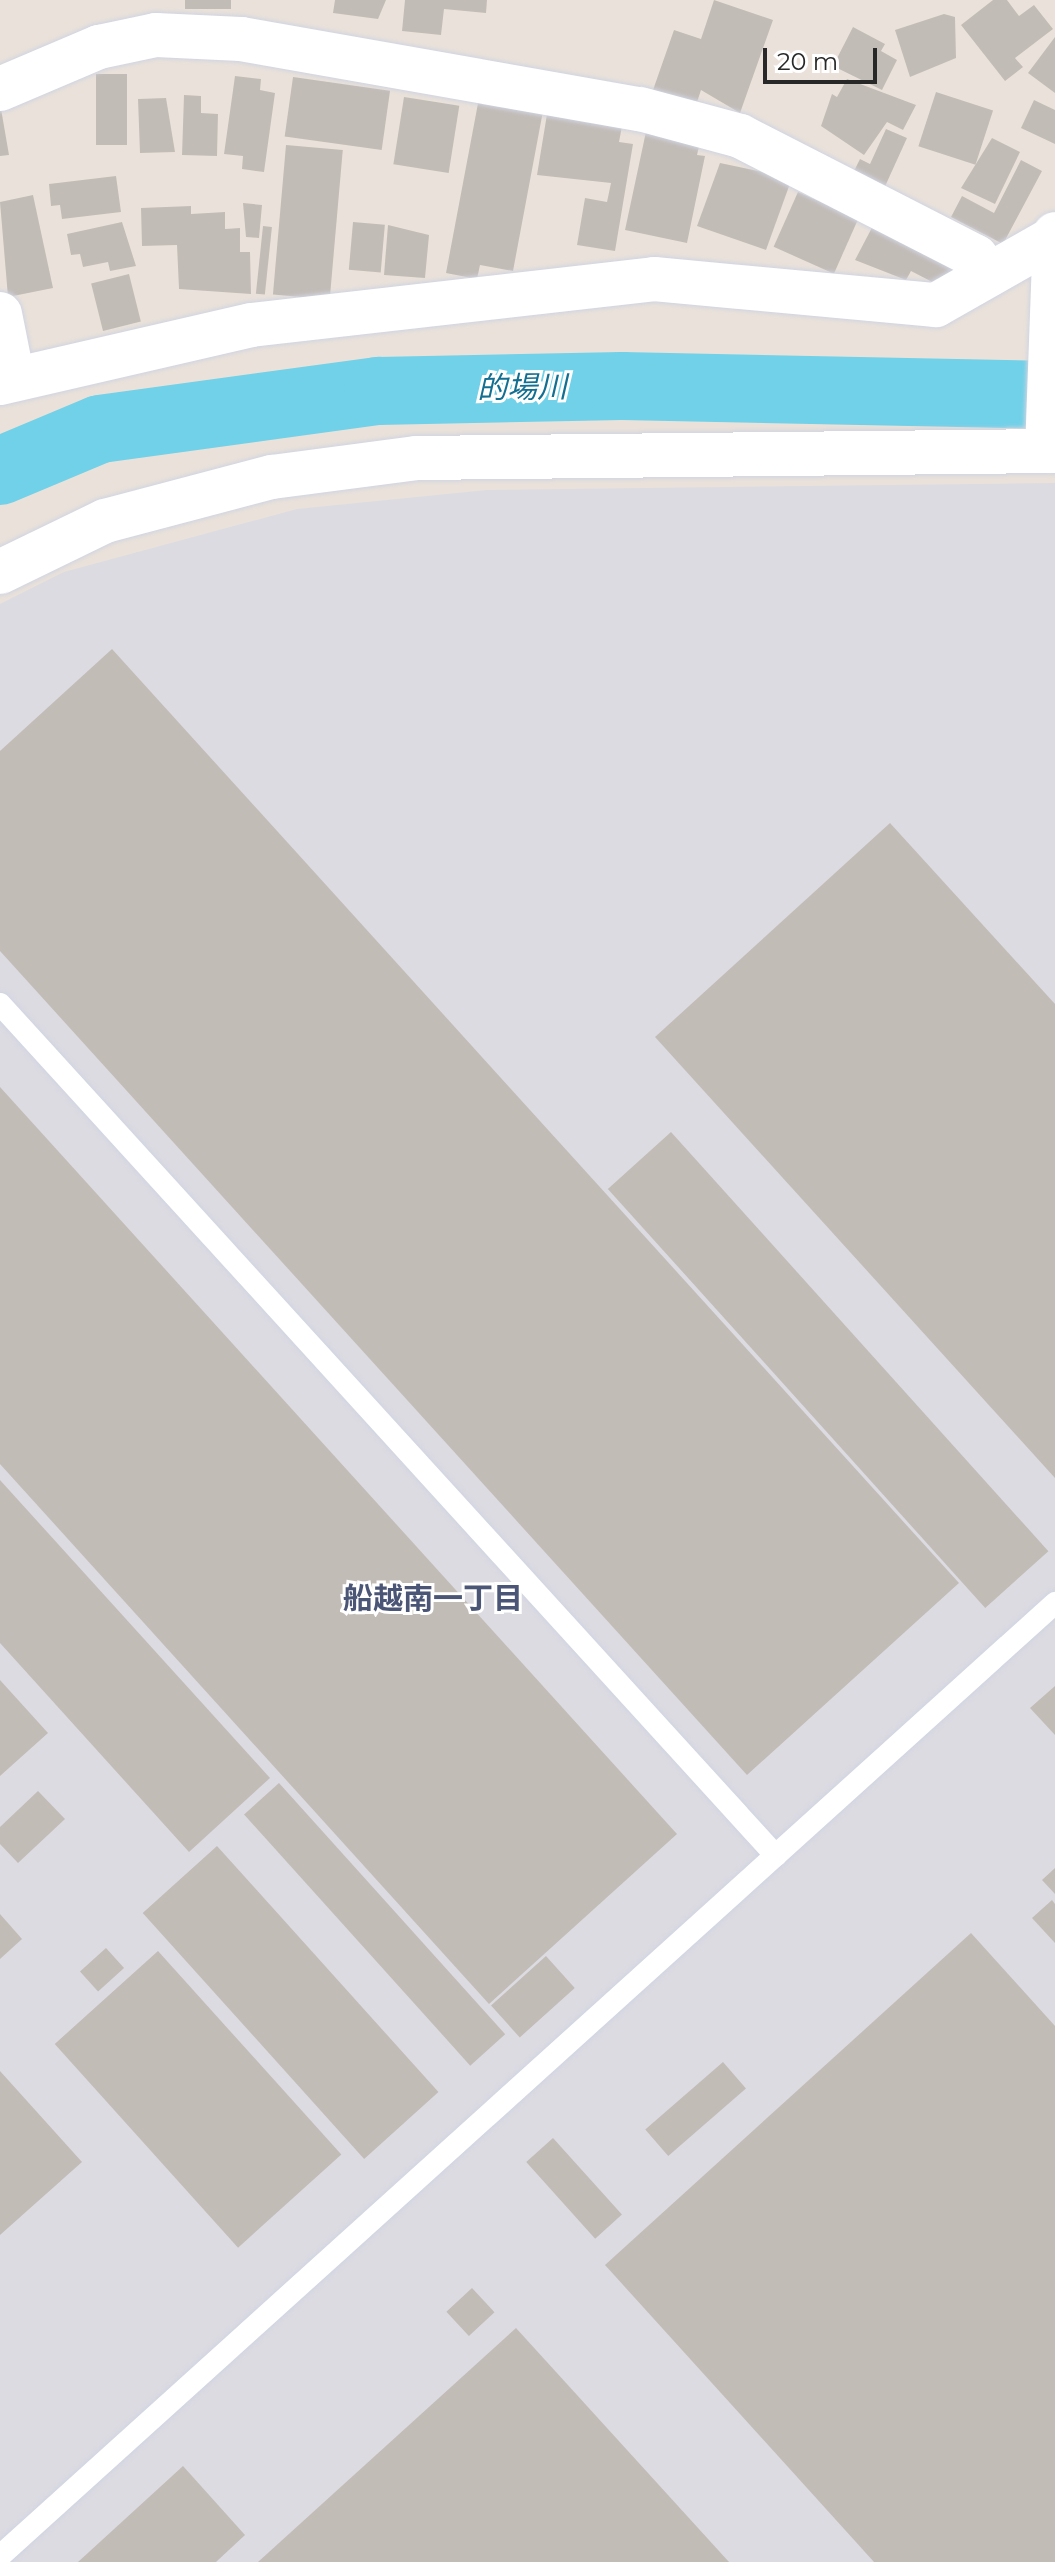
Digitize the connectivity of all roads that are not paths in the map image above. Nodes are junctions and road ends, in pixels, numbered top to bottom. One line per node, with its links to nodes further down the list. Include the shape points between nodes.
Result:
1 (0, 89): 3 (street, via 99,47 156,35 241,39 640,109 740,136 976,257)
2 (1054, 236): 3 (street); 6 (street)
3 (990, 274): 5 (street, via 936,305 654,279 251,325)
4 (0, 314): 5 (street)
5 (6, 381)
6 (1051, 451): 7 (street, via 416,458 272,477 105,521)
7 (0, 572)
8 (0, 1004): 10 (lane)
9 (1055, 1603): 10 (lane)
10 (776, 1856): 11 (lane)
11 (0, 2556)

